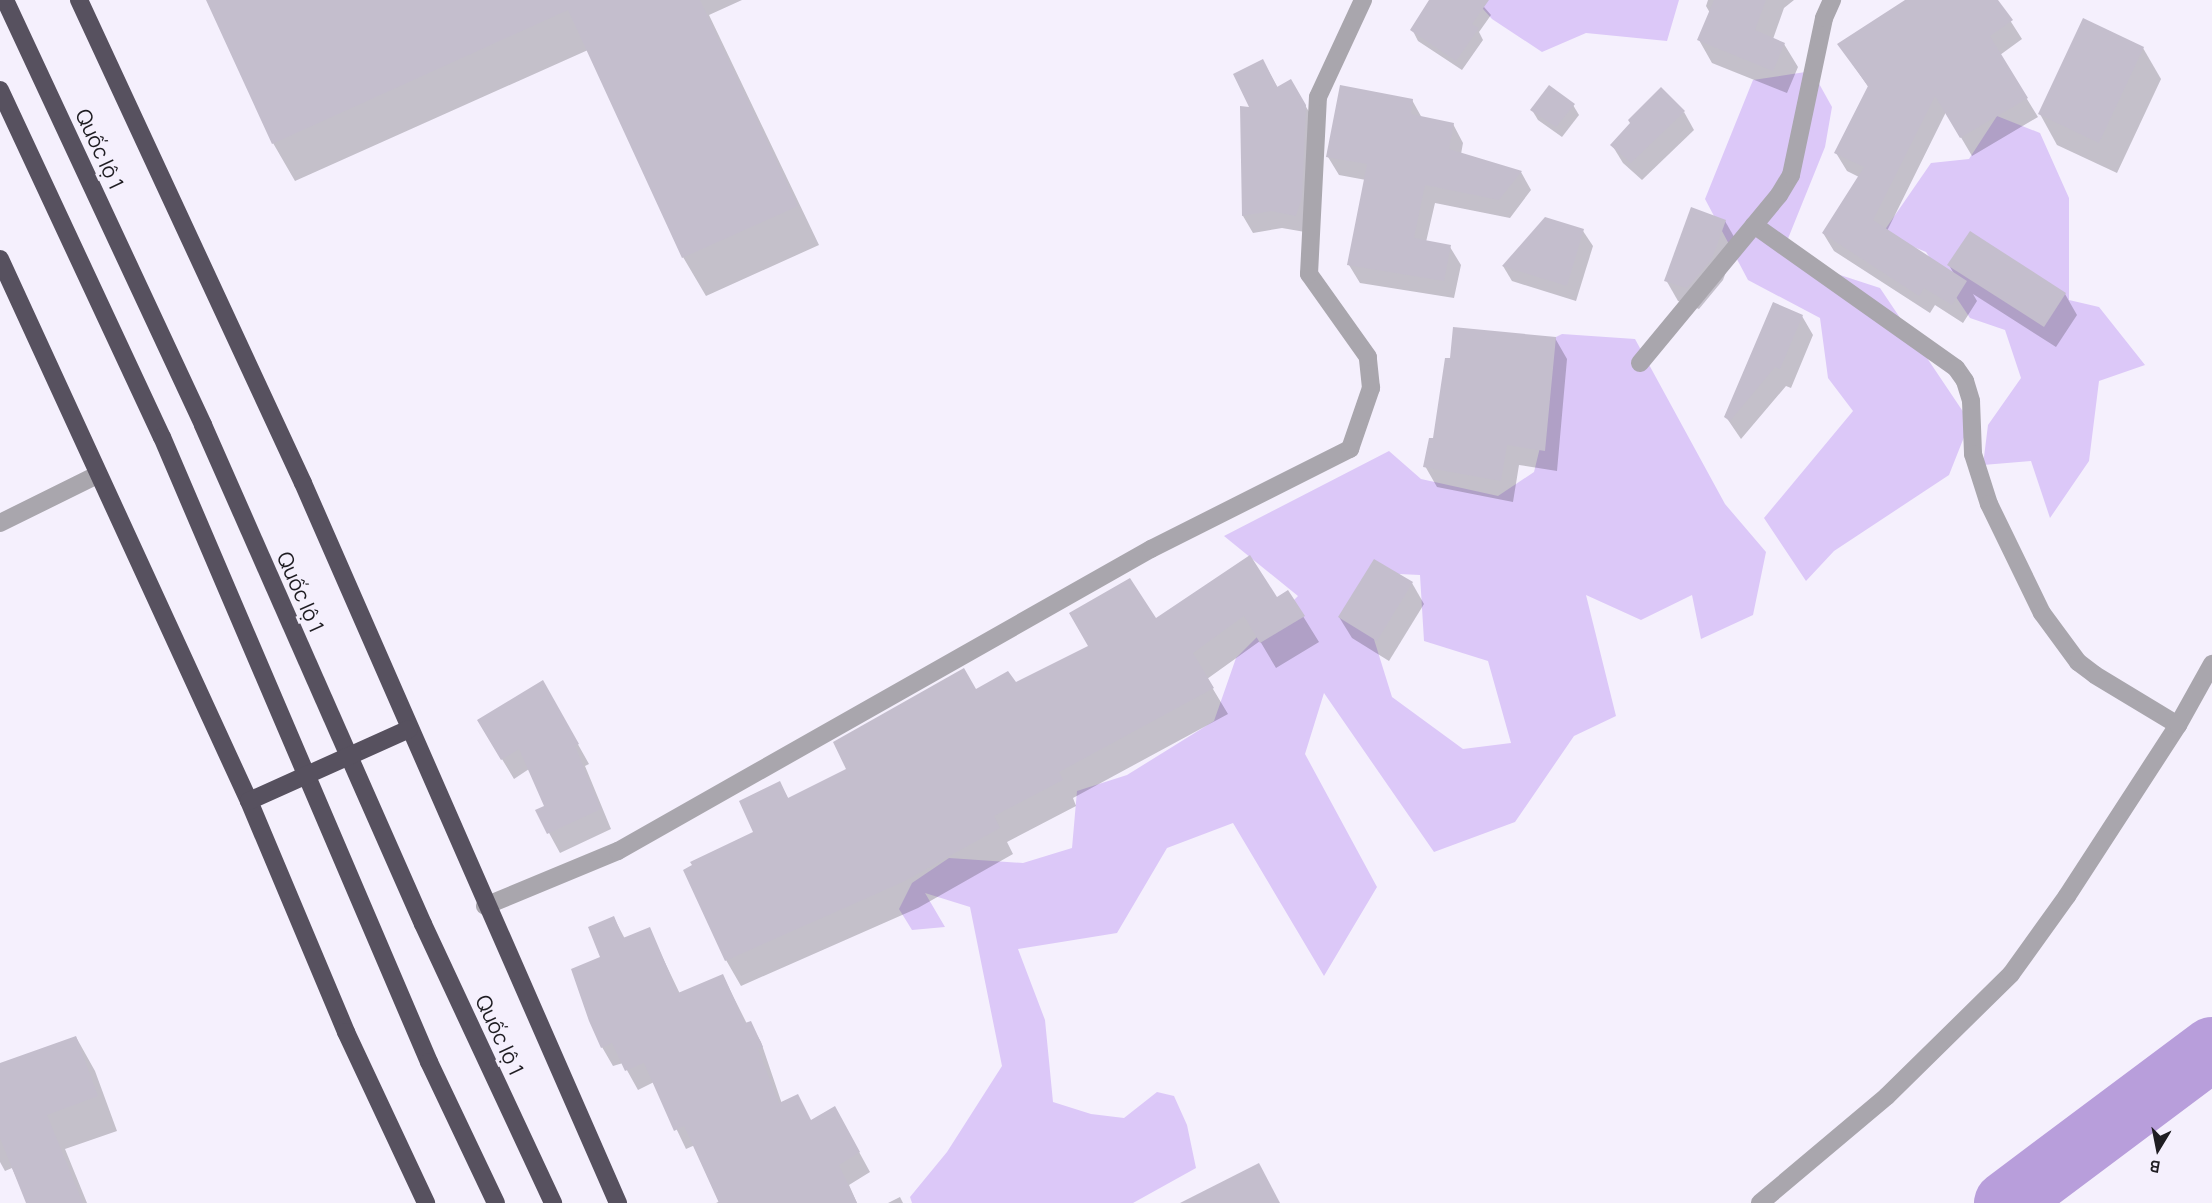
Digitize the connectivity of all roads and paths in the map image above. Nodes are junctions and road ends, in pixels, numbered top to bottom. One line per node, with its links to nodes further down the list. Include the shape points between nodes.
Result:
1 (5, 0): 14 (highway, Quốc lộ 1, via 203,425)
2 (79, 0): 13 (highway, Quốc lộ 1, via 303,483)
3 (1363, 0): 17 (street, via 1318,97 1309,274 1368,357 1371,388 1350,450 1151,549 618,851)
4 (1832, 0): 6 (street, via 1824,18 1791,175)
5 (0, 90): 15 (highway, via 162,437)
6 (1754, 225): 8 (street); 12 (street, via 1956,368 1971,401 1972,454 1989,504 2042,613 2078,662)
7 (0, 259): 9 (highway)
8 (1640, 363)
9 (97, 475): 10 (street); 16 (highway)
10 (0, 523)
11 (2212, 664): 12 (street)
12 (2178, 725): 22 (street, via 2067,896 2011,974 1887,1096)
13 (409, 729): 14 (highway); 17 (highway, Quốc lộ 1)
14 (349, 754): 15 (highway); 20 (highway, Quốc lộ 1)
15 (306, 775): 16 (highway); 19 (highway, via 429,1062)
16 (249, 801): 18 (highway, via 346,1032)
17 (485, 906): 21 (highway, Quốc lộ 1)
18 (426, 1203)
19 (496, 1203)
20 (553, 1203)
21 (618, 1203)
22 (1760, 1203)

